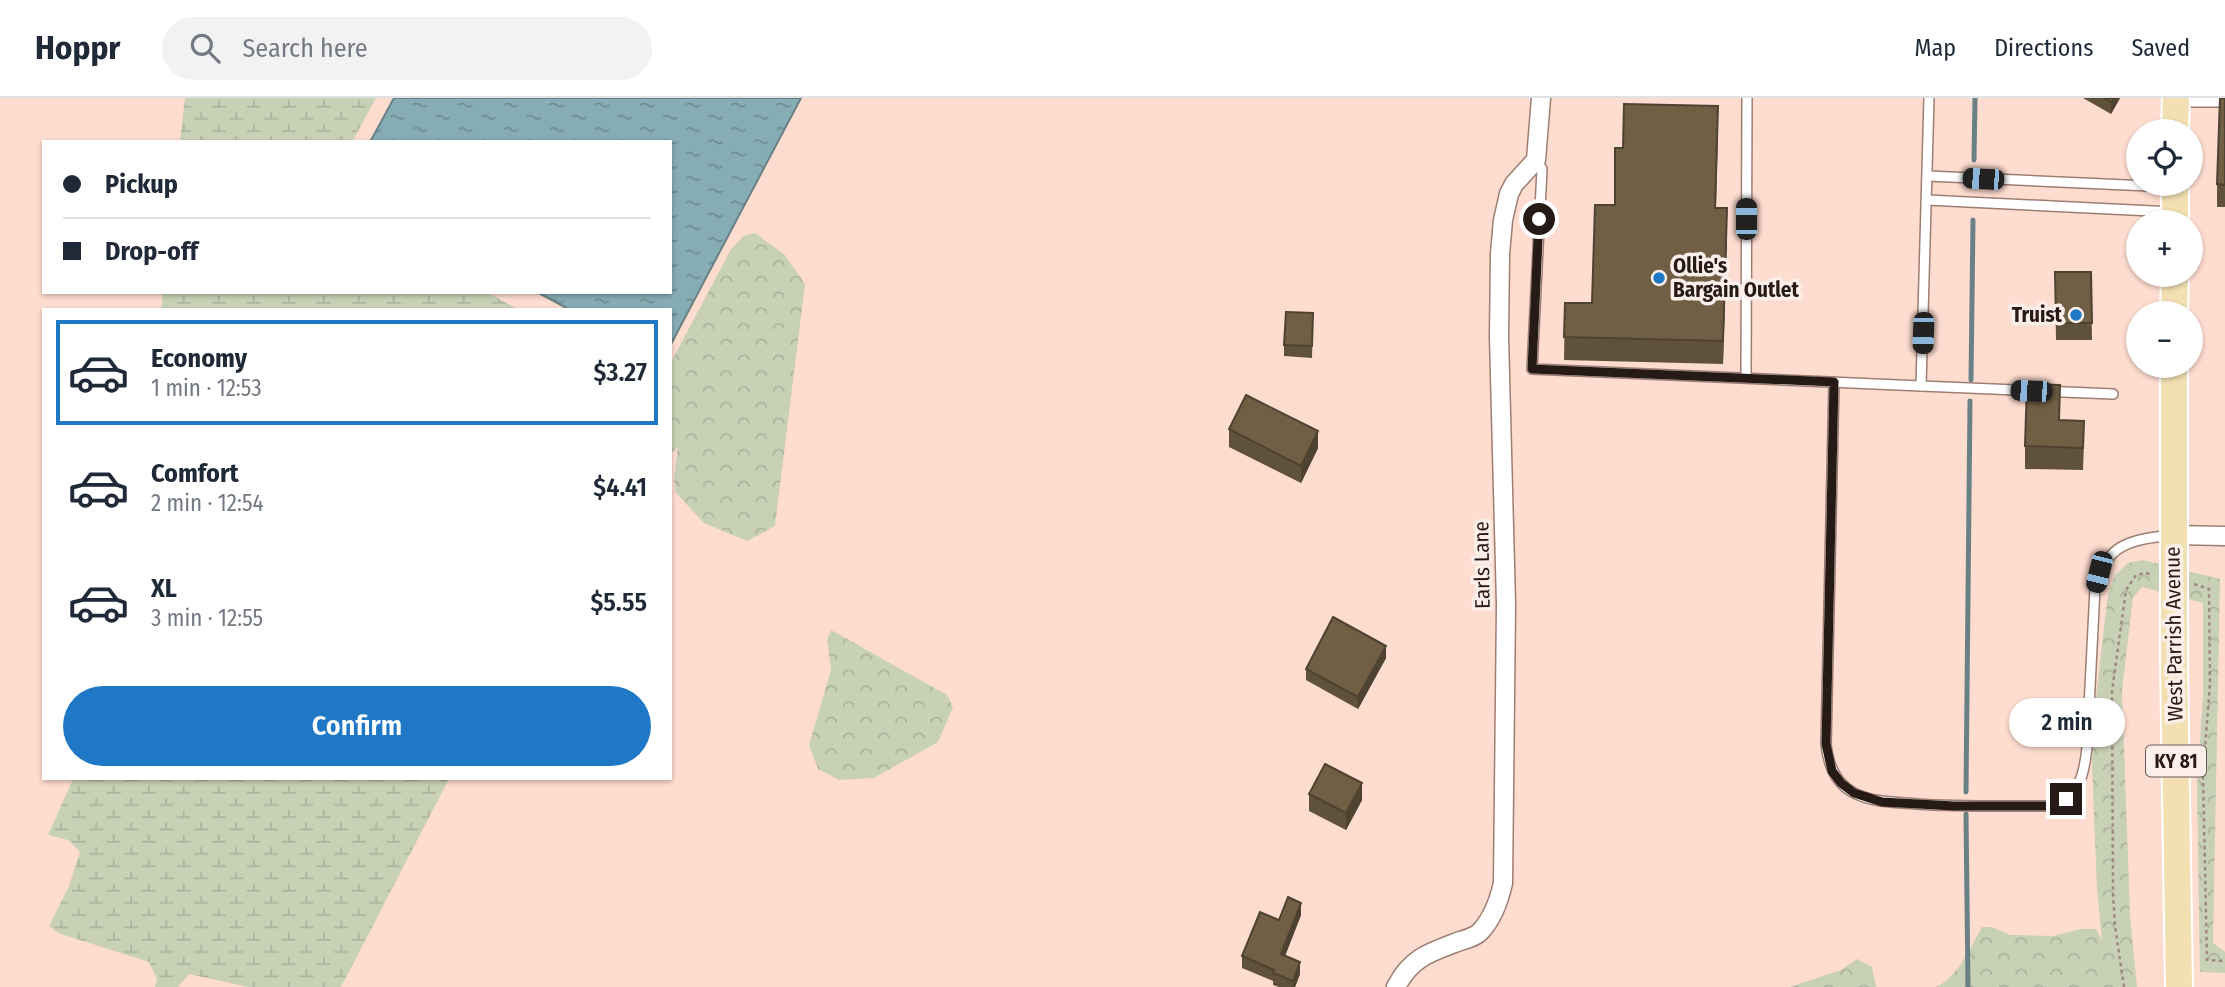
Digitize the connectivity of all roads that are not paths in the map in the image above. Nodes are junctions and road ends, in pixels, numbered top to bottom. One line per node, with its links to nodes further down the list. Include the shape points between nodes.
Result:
1 (1541, 98): 7 (street)
2 (1747, 98): 11 (lane)
3 (1929, 98): 8 (lane)
4 (2176, 100): 5 (lane); 6 (main road)
5 (2225, 102)
6 (2175, 119)
7 (1536, 160): 11 (lane, via 1542,169 1532,369); 18 (street, Earls Lane, via 1508,194 1500,254 1506,604 1503,883 1492,916 1478,934 1423,956 1411,964)
8 (1928, 176): 9 (lane); 10 (lane)
9 (1927, 200): 10 (lane); 14 (lane)
10 (2175, 202)
11 (1746, 378): 13 (lane)
12 (2174, 378): 16 (main road, West Parrish Avenue / KY 81)
13 (1834, 382): 14 (lane); 16 (lane, via 1826,744 1832,771 1854,793 1882,802 2046,806 2074,793 2087,747 2099,572 2126,543)
14 (1921, 386): 15 (lane)
15 (2113, 394)
16 (2173, 535): 17 (street); 19 (main road, West Parrish Avenue / KY 81)
17 (2225, 536)
18 (1396, 987)
19 (2179, 987)

